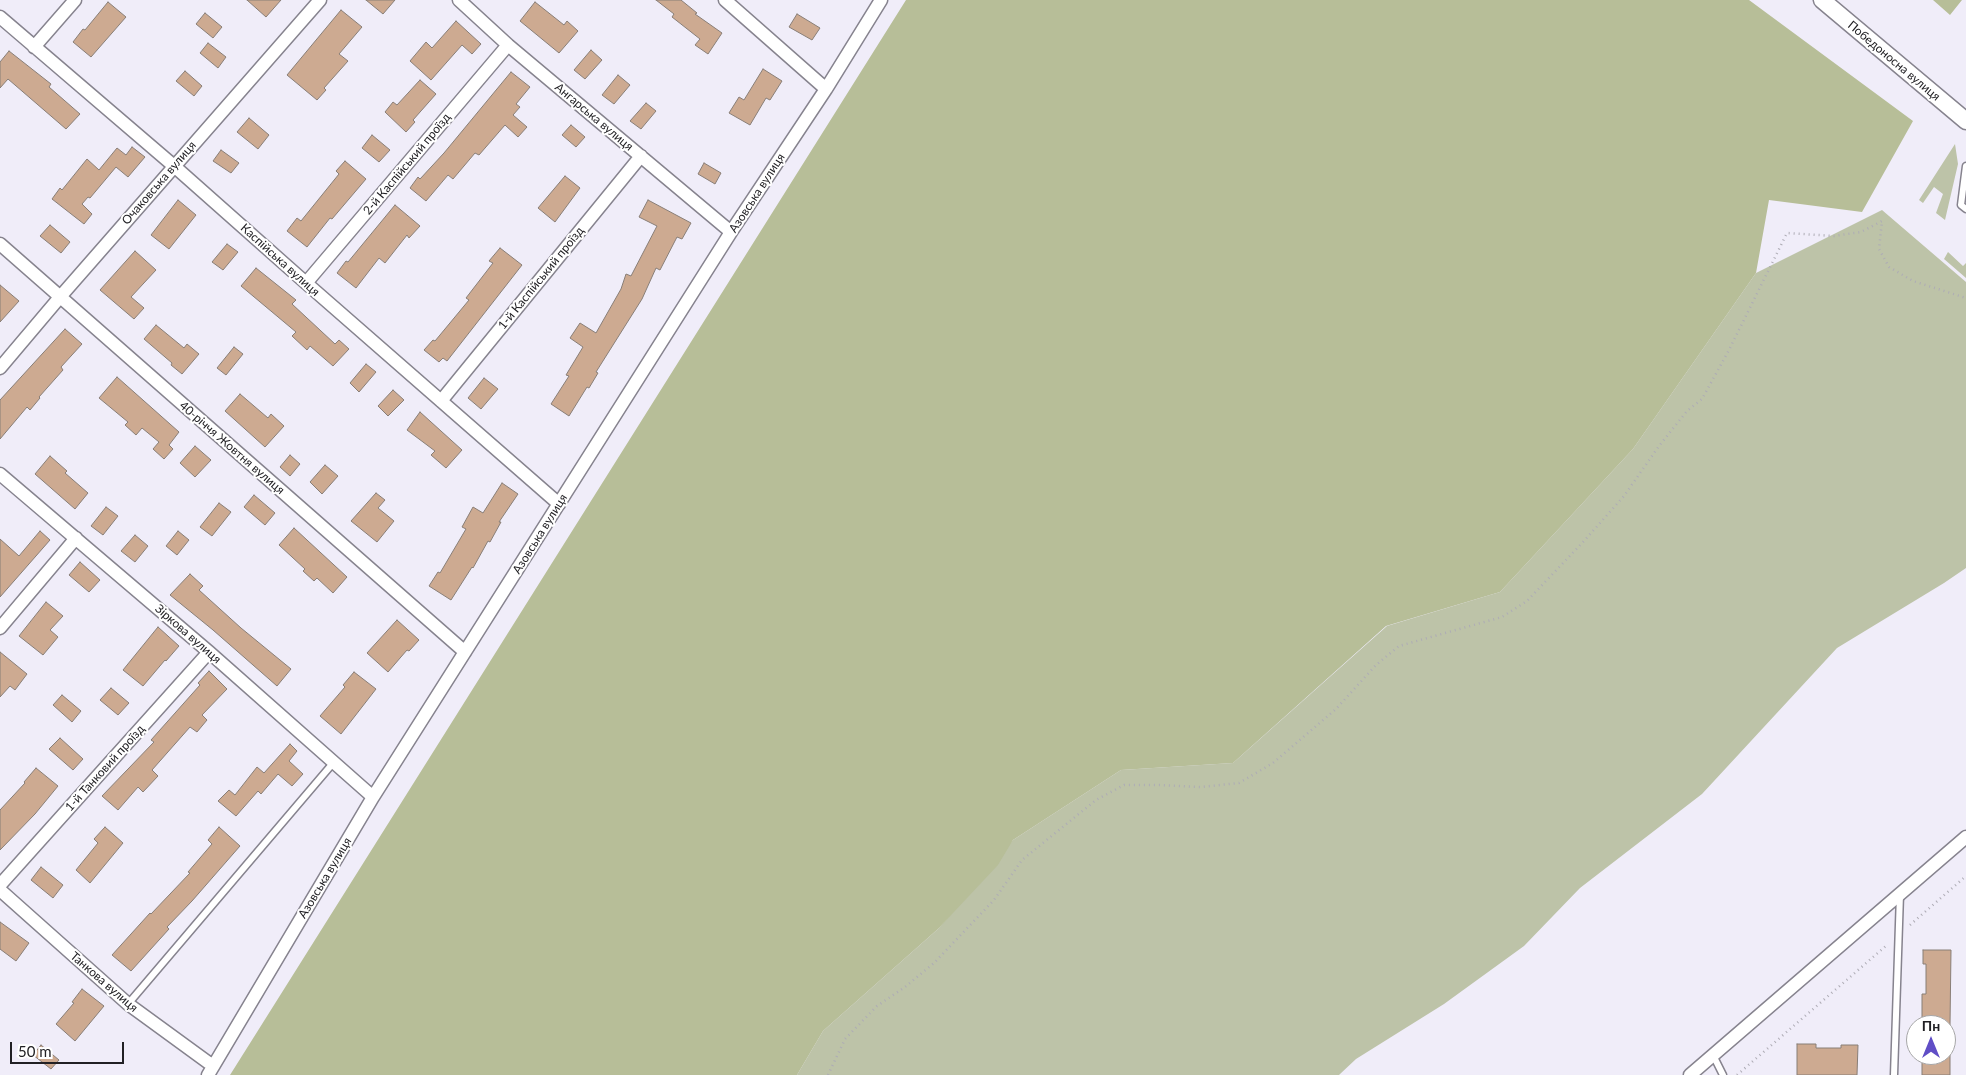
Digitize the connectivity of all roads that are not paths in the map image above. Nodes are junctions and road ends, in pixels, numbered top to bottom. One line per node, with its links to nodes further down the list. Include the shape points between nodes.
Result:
1 (75, 0): 9 (street)
2 (320, 0): 13 (street, Очаковська вулиця)
3 (459, 0): 8 (street, Ангарська вулиця)
4 (725, 0): 10 (street)
5 (881, 0): 10 (street, Азовська вулиця)
6 (1822, 0): 11 (street, Победоносна вулиця)
7 (0, 17): 9 (street, Каспійська вулиця)
8 (508, 45): 12 (street, Ангарська вулиця); 18 (street, 2-й Каспійський проїзд)
9 (34, 47): 13 (street, Каспійська вулиця)
10 (826, 88): 16 (street, Азовська вулиця)
11 (1966, 121)
12 (641, 156): 16 (street, Ангарська вулиця); 21 (street, 1-й Каспійський проїзд)
13 (174, 166): 18 (street, Каспійська вулиця); 19 (street, Очаковська вулиця)
14 (1966, 166): 15 (lane, via 1961,205)
15 (1966, 208)
16 (732, 232): 23 (street, Азовська вулиця)
17 (0, 244): 19 (street, 40-річчя Жовтня вулиця)
18 (306, 283): 21 (street, Каспійська вулиця)
19 (60, 297): 20 (street, Очаковська вулиця); 27 (street, 40-річчя Жовтня вулиця)
20 (0, 368)
21 (441, 400): 23 (street, Каспійська вулиця)
22 (0, 474): 24 (street, Зіркова вулиця)
23 (559, 504): 27 (street, Азовська вулиця)
24 (76, 538): 25 (street); 26 (street, Зіркова вулиця)
25 (0, 628)
26 (209, 652): 28 (street, Зіркова вулиця); 31 (street, 1-й Танковий проїзд)
27 (465, 652): 29 (street, Азовська вулиця)
28 (334, 762): 29 (street, Зіркова вулиця); 34 (lane)
29 (373, 797): 36 (street, Азовська вулиця)
30 (1966, 837): 33 (street)
31 (0, 885)
32 (0, 890): 34 (street, Танкова вулиця)
33 (1900, 893): 35 (street); 39 (lane)
34 (128, 1004): 36 (street, Танкова вулиця)
35 (1713, 1055): 37 (street); 38 (lane)
36 (211, 1071)
37 (1690, 1075)
38 (1723, 1075)
39 (1894, 1075)

